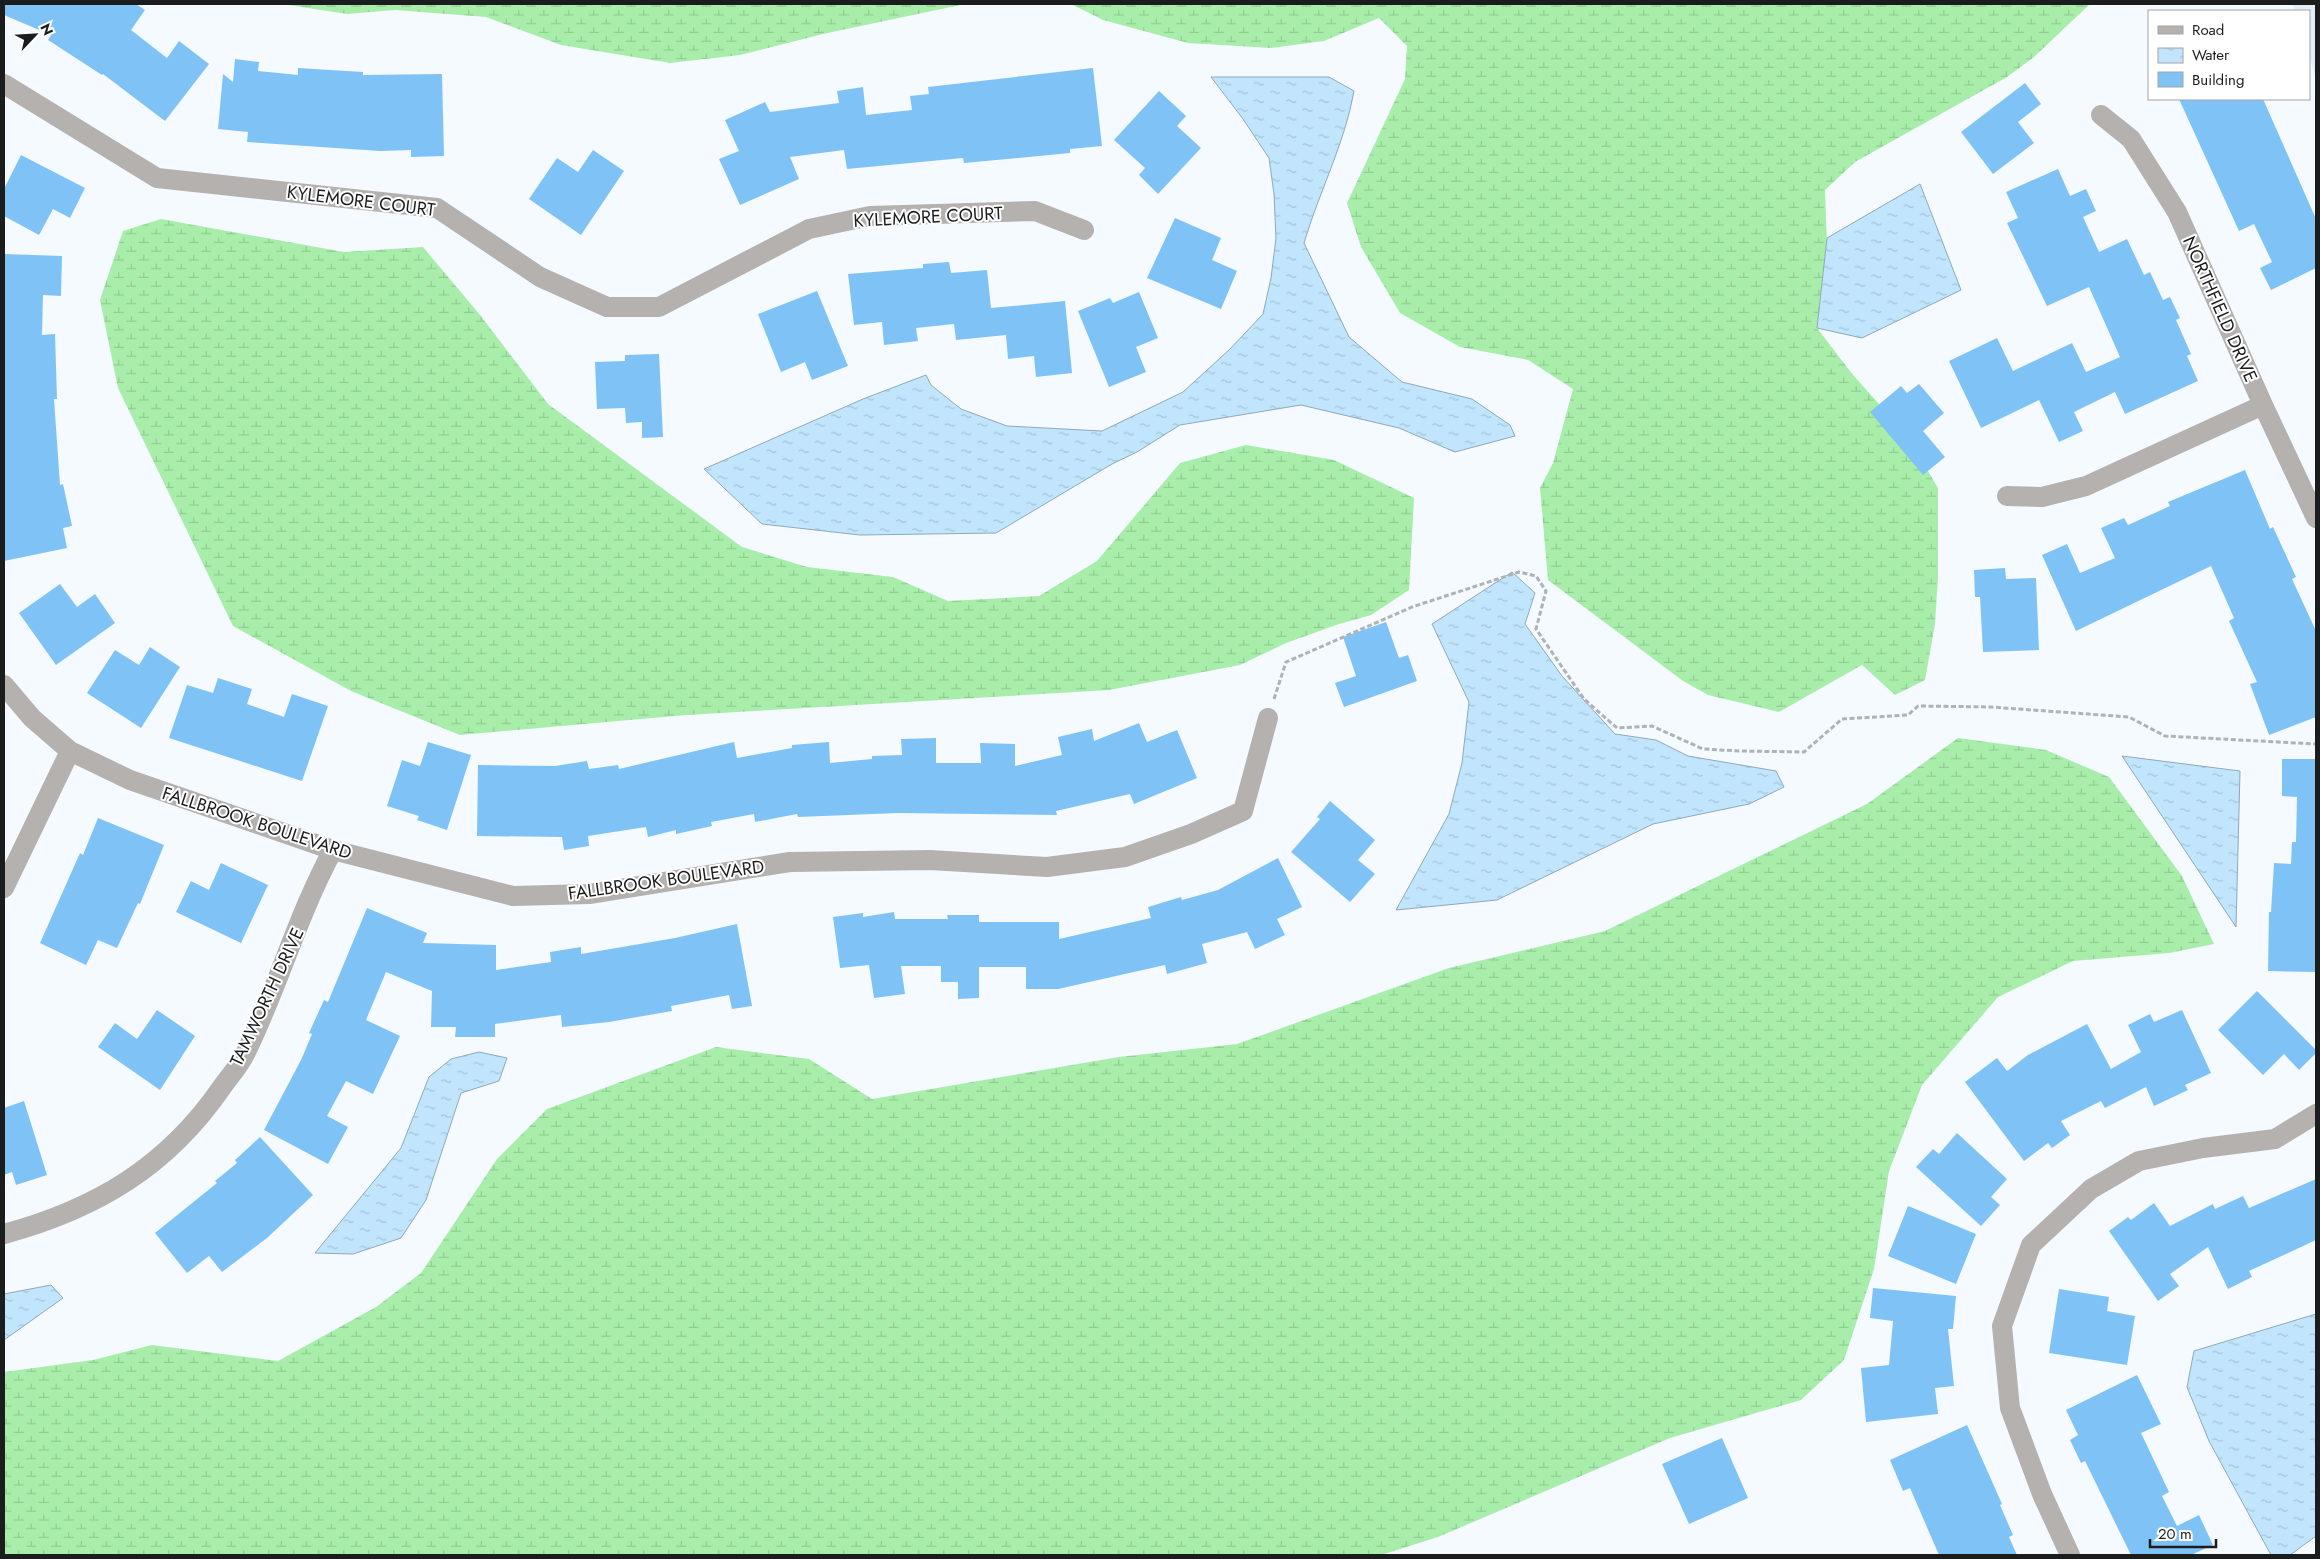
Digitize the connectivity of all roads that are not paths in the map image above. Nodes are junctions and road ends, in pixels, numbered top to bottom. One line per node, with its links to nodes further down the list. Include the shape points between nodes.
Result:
1 (4, 84): 3 (street, KYLEMORE COURT, via 156,178 437,208 540,277 606,307 659,307 809,229 870,216 1035,211)
2 (2102, 116): 4 (street, NORTHFIELD DRIVE, via 2131,139 2177,212)
3 (1084, 230)
4 (2263, 405): 5 (street, via 2086,486 2042,497); 6 (street, NORTHFIELD DRIVE)
5 (2006, 496)
6 (2316, 518)
7 (4, 685): 9 (street, FALLBROOK BOULEVARD, via 32,718)
8 (1268, 718): 10 (street, FALLBROOK BOULEVARD, via 1243,811 1191,834 1125,857 1047,867 930,860 790,862 589,894 513,896)
9 (70, 751): 10 (street, FALLBROOK BOULEVARD, via 130,780); 11 (street)
10 (333, 850): 13 (street, TAMWORTH DRIVE, via 245,1054 193,1126 151,1165 104,1197 41,1224)
11 (4, 888)
12 (2316, 1114): 14 (street, via 2275,1139 2203,1148 2139,1161 2090,1189 2031,1245 2002,1326 2010,1408 2042,1494)
13 (4, 1234)
14 (2070, 1555)

